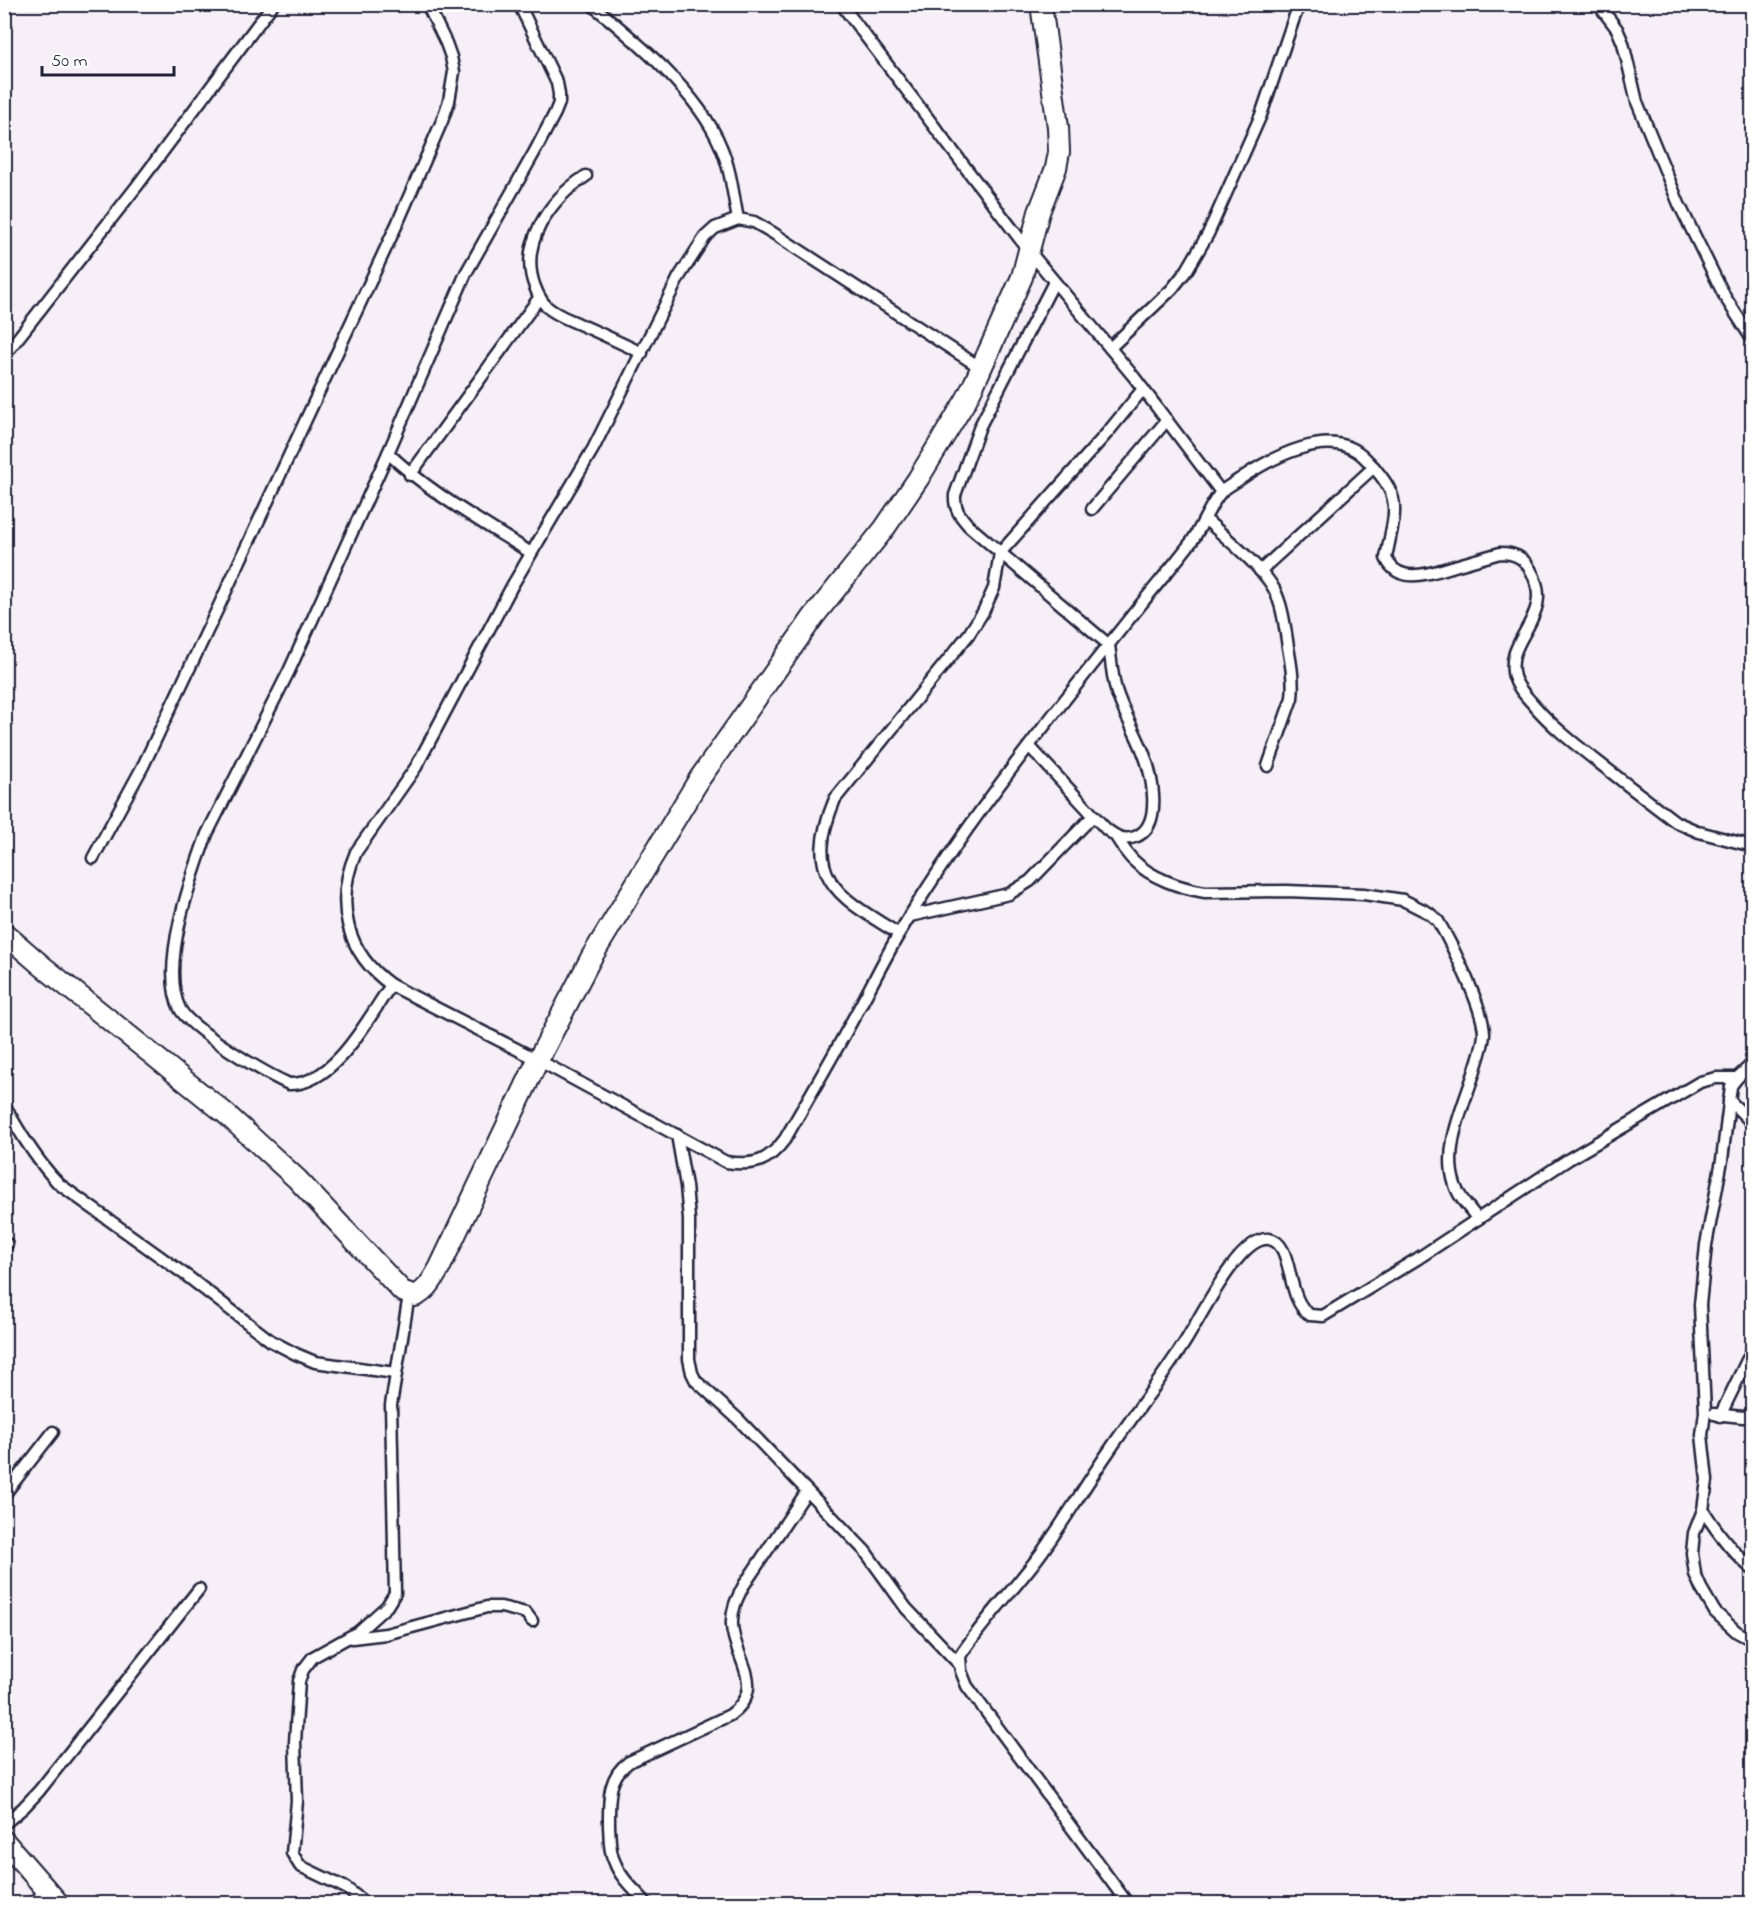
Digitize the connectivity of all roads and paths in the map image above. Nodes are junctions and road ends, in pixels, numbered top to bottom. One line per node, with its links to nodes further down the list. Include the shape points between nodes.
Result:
1 (273, 4): 17 (lane)
2 (427, 4): 36 (lane, via 446,43 454,72 442,121 218,608)
3 (519, 4): 21 (lane, via 557,83 559,103 466,273)
4 (591, 4): 10 (lane, via 656,62 706,117 728,167)
5 (841, 4): 11 (lane)
6 (1041, 4): 11 (street, via 1059,152)
7 (1300, 4): 15 (lane, via 1261,115 1208,234 1172,289)
8 (1598, 4): 14 (lane, via 1617,28 1637,102 1679,204 1725,297)
9 (586, 176): 13 (lane, via 555,202 533,242 530,269)
10 (738, 219): 16 (lane, via 715,228 697,247); 18 (lane, via 754,222 773,233)
11 (1029, 251): 12 (lane); 18 (street, via 1023,277)
12 (1054, 282): 15 (lane); 28 (lane, via 980,426 955,495 954,504 962,519)
13 (539, 298): 16 (lane, via 554,312); 23 (lane)
14 (1752, 339)
15 (1110, 348): 19 (lane)
16 (642, 352): 27 (lane, via 593,449)
17 (4, 356)
18 (981, 368): 41 (street, via 966,400 884,529 814,616 700,778 591,958)
19 (1143, 389): 20 (lane); 28 (lane)
20 (1167, 420): 24 (lane); 25 (lane)
21 (387, 453): 23 (lane); 40 (lane, via 289,671 207,834 172,963 176,998 186,1018 289,1084 313,1079 332,1064 348,1048)
22 (1374, 467): 24 (lane, via 1351,448 1327,443 1283,454); 29 (lane); 35 (lane, via 1394,496 1388,564 1403,574 1424,575 1500,553 1519,557 1535,579 1538,600 1513,663 1515,681 1522,692 1562,734 1676,822)
23 (410, 475): 27 (lane)
24 (1221, 492): 26 (lane)
25 (1092, 508)
26 (1205, 519): 29 (lane); 30 (lane)
27 (531, 553): 40 (lane, via 416,767 350,866 346,888 349,931 367,964)
28 (1000, 553): 30 (lane); 39 (lane, via 994,588 969,634 845,785 828,817 822,859 832,883 854,906)
29 (1260, 571): 32 (lane, via 1278,596 1293,683 1292,698)
30 (1109, 645): 31 (lane); 34 (lane, via 1116,688 1149,769 1153,799 1151,820 1145,829 1133,838)
31 (1030, 747): 33 (lane); 37 (lane)
32 (1268, 766)
33 (1093, 816): 34 (lane); 37 (lane, via 1020,889)
34 (1116, 837): 48 (lane, via 1140,867 1195,890 1364,894 1403,900 1438,921 1483,1025 1481,1050 1452,1152 1454,1184)
35 (1752, 846)
36 (93, 858)
37 (910, 916): 39 (lane)
38 (5, 934): 49 (street, via 225,1113 297,1179)
39 (899, 934): 47 (lane, via 774,1154 760,1162 726,1162)
40 (391, 985): 41 (lane)
41 (538, 1060): 47 (lane); 49 (street, via 439,1269 421,1293)
42 (1752, 1064): 43 (lane)
43 (1737, 1078): 44 (lane); 48 (lane, via 1701,1082 1569,1159)
44 (1729, 1100): 46 (lane); 52 (lane, via 1700,1305)
45 (4, 1104): 51 (lane, via 59,1184 271,1341 315,1362)
46 (1752, 1123)
47 (677, 1135): 56 (lane, via 689,1219 692,1373)
48 (1478, 1219): 64 (lane, via 1331,1312 1316,1317 1299,1306 1279,1245 1272,1240 1259,1240 1244,1250 1042,1552 965,1649)
49 (409, 1295): 51 (lane)
50 (1752, 1350): 53 (lane)
51 (395, 1373): 62 (lane, via 390,1416 395,1593 387,1606)
52 (1705, 1412): 53 (lane); 58 (lane, via 1702,1435 1707,1480)
53 (1720, 1416): 54 (lane)
54 (1752, 1416)
55 (53, 1432): 57 (lane)
56 (807, 1491): 64 (lane, via 865,1551 916,1620); 69 (lane, via 735,1600 732,1627 747,1674 745,1700 730,1715 629,1762 613,1782 609,1800 611,1852 620,1873)
57 (4, 1495)
58 (1703, 1510): 59 (lane, via 1735,1554); 63 (lane, via 1694,1533 1695,1574 1708,1603 1720,1618)
59 (1752, 1569)
60 (199, 1589): 65 (lane, via 24,1808)
61 (532, 1621): 62 (lane, via 526,1613 487,1606 386,1634)
62 (349, 1638): 68 (lane, via 313,1657 299,1681 292,1853 300,1866 346,1888)
63 (1752, 1640)
64 (959, 1664): 70 (lane, via 967,1686)
65 (8, 1821)
66 (6, 1847): 67 (street)
67 (46, 1899)
68 (366, 1904)
69 (647, 1904)
70 (1128, 1904)

